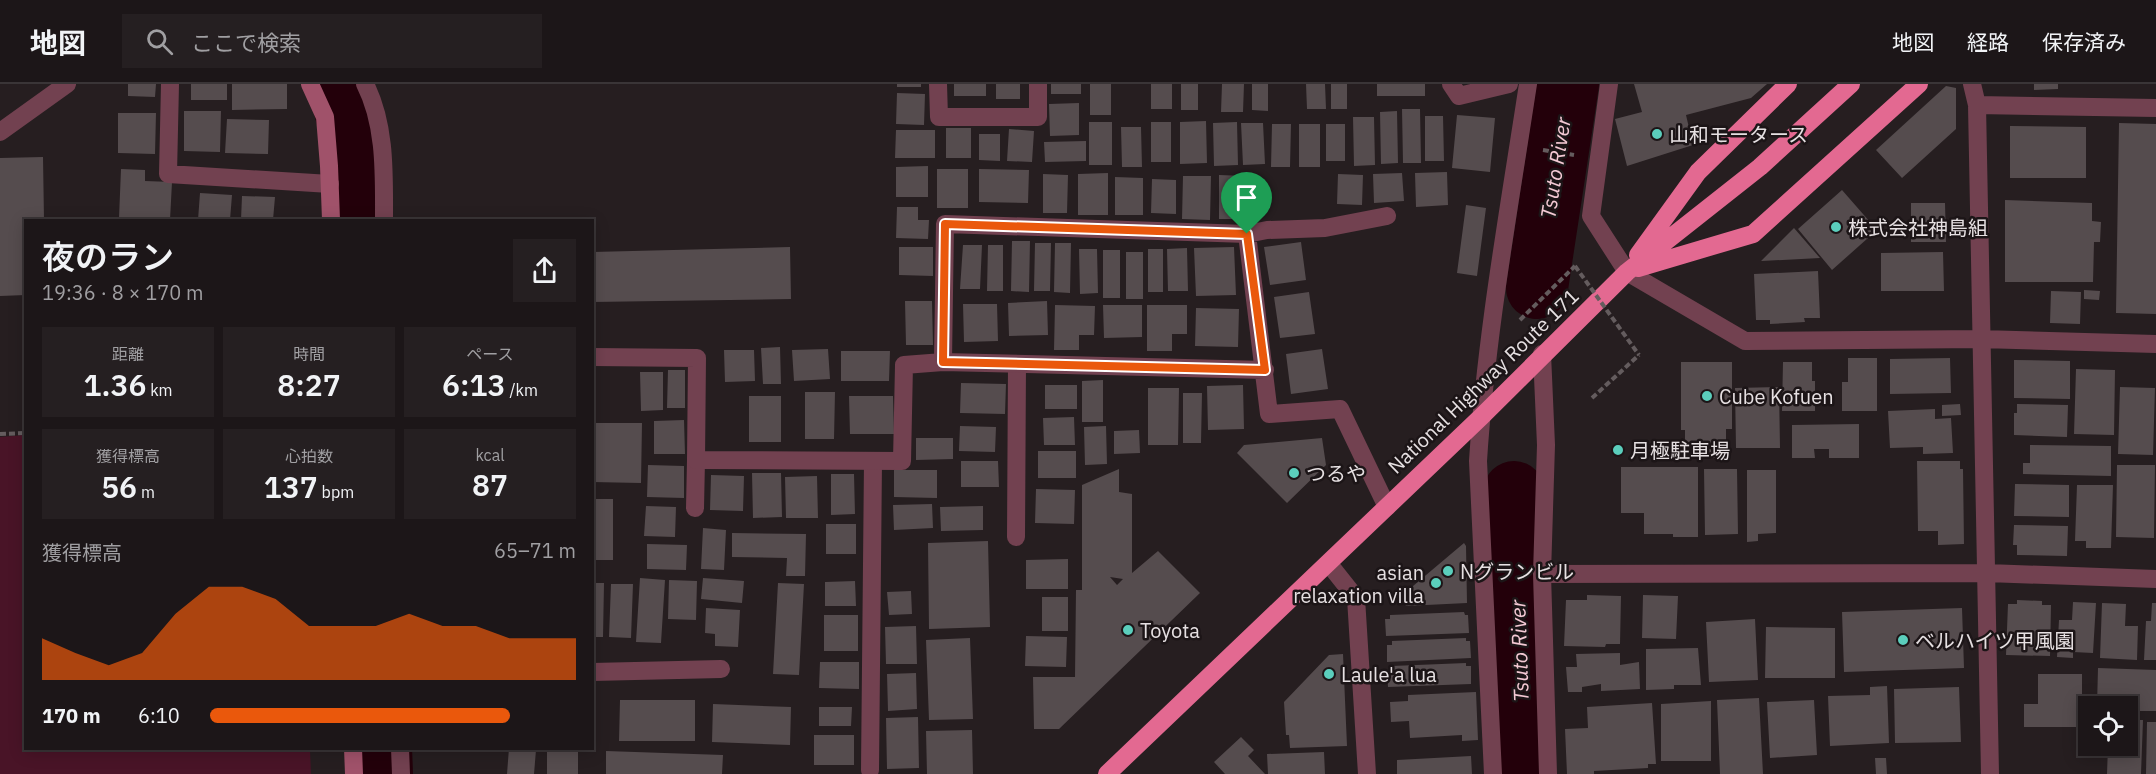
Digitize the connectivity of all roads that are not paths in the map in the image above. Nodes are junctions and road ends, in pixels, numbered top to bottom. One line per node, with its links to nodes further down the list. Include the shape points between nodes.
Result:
1 (67, 84): 17 (street)
2 (170, 84): 18 (street, via 168,174)
3 (310, 84): 18 (street, via 325,117)
4 (365, 84): 21 (street, via 374,103 383,156)
5 (938, 84): 6 (street, via 939,117 1038,117)
6 (1038, 84)
7 (1451, 84): 8 (street, via 1459,96)
8 (1509, 84)
9 (1528, 84): 31 (street)
10 (1609, 84): 23 (street, via 1591,216)
11 (1788, 84): 23 (highway, via 1698,172)
12 (1851, 84): 23 (highway, National Highway Route 171, via 1760,168)
13 (1919, 84): 23 (highway, via 1753,234)
14 (1972, 84): 15 (street)
15 (1977, 105): 16 (street); 24 (street)
16 (2156, 108)
17 (0, 132)
18 (330, 184): 20 (street)
19 (1387, 216): 22 (street, via 1325,228)
20 (331, 219)
21 (384, 219)
22 (1247, 234): 28 (street, via 945,224); 30 (street)
23 (1627, 272): 24 (street, via 1744,341); 26 (highway, National Highway Route 171)
24 (1980, 339): 25 (street); 38 (street)
25 (2156, 344)
26 (1542, 354): 31 (highway, National Highway Route 171); 39 (street, via 1546,445)
27 (594, 357): 32 (street, via 697,358)
28 (943, 362): 29 (street); 33 (street, via 904,365 902,461)
29 (1017, 364): 30 (street); 36 (street)
30 (1265, 370): 34 (street, via 1269,414 1340,409)
31 (1481, 417): 34 (highway, National Highway Route 171); 50 (street, via 1479,480)
32 (696, 460): 33 (street); 35 (street)
33 (873, 461): 45 (street)
34 (1387, 507): 37 (highway, National Highway Route 171)
35 (695, 508)
36 (1016, 537)
37 (1329, 564): 48 (highway, National Highway Route 171); 49 (street, via 1356,598)
38 (1987, 573): 39 (street); 40 (street); 52 (street)
39 (1542, 574): 51 (street)
40 (2156, 579)
41 (721, 669): 42 (street)
42 (594, 672)
43 (353, 750): 46 (street)
44 (400, 750): 47 (street)
45 (870, 771)
46 (354, 774)
47 (401, 774)
48 (1107, 774)
49 (1367, 774)
50 (1493, 774)
51 (1548, 774)
52 (1990, 774)

